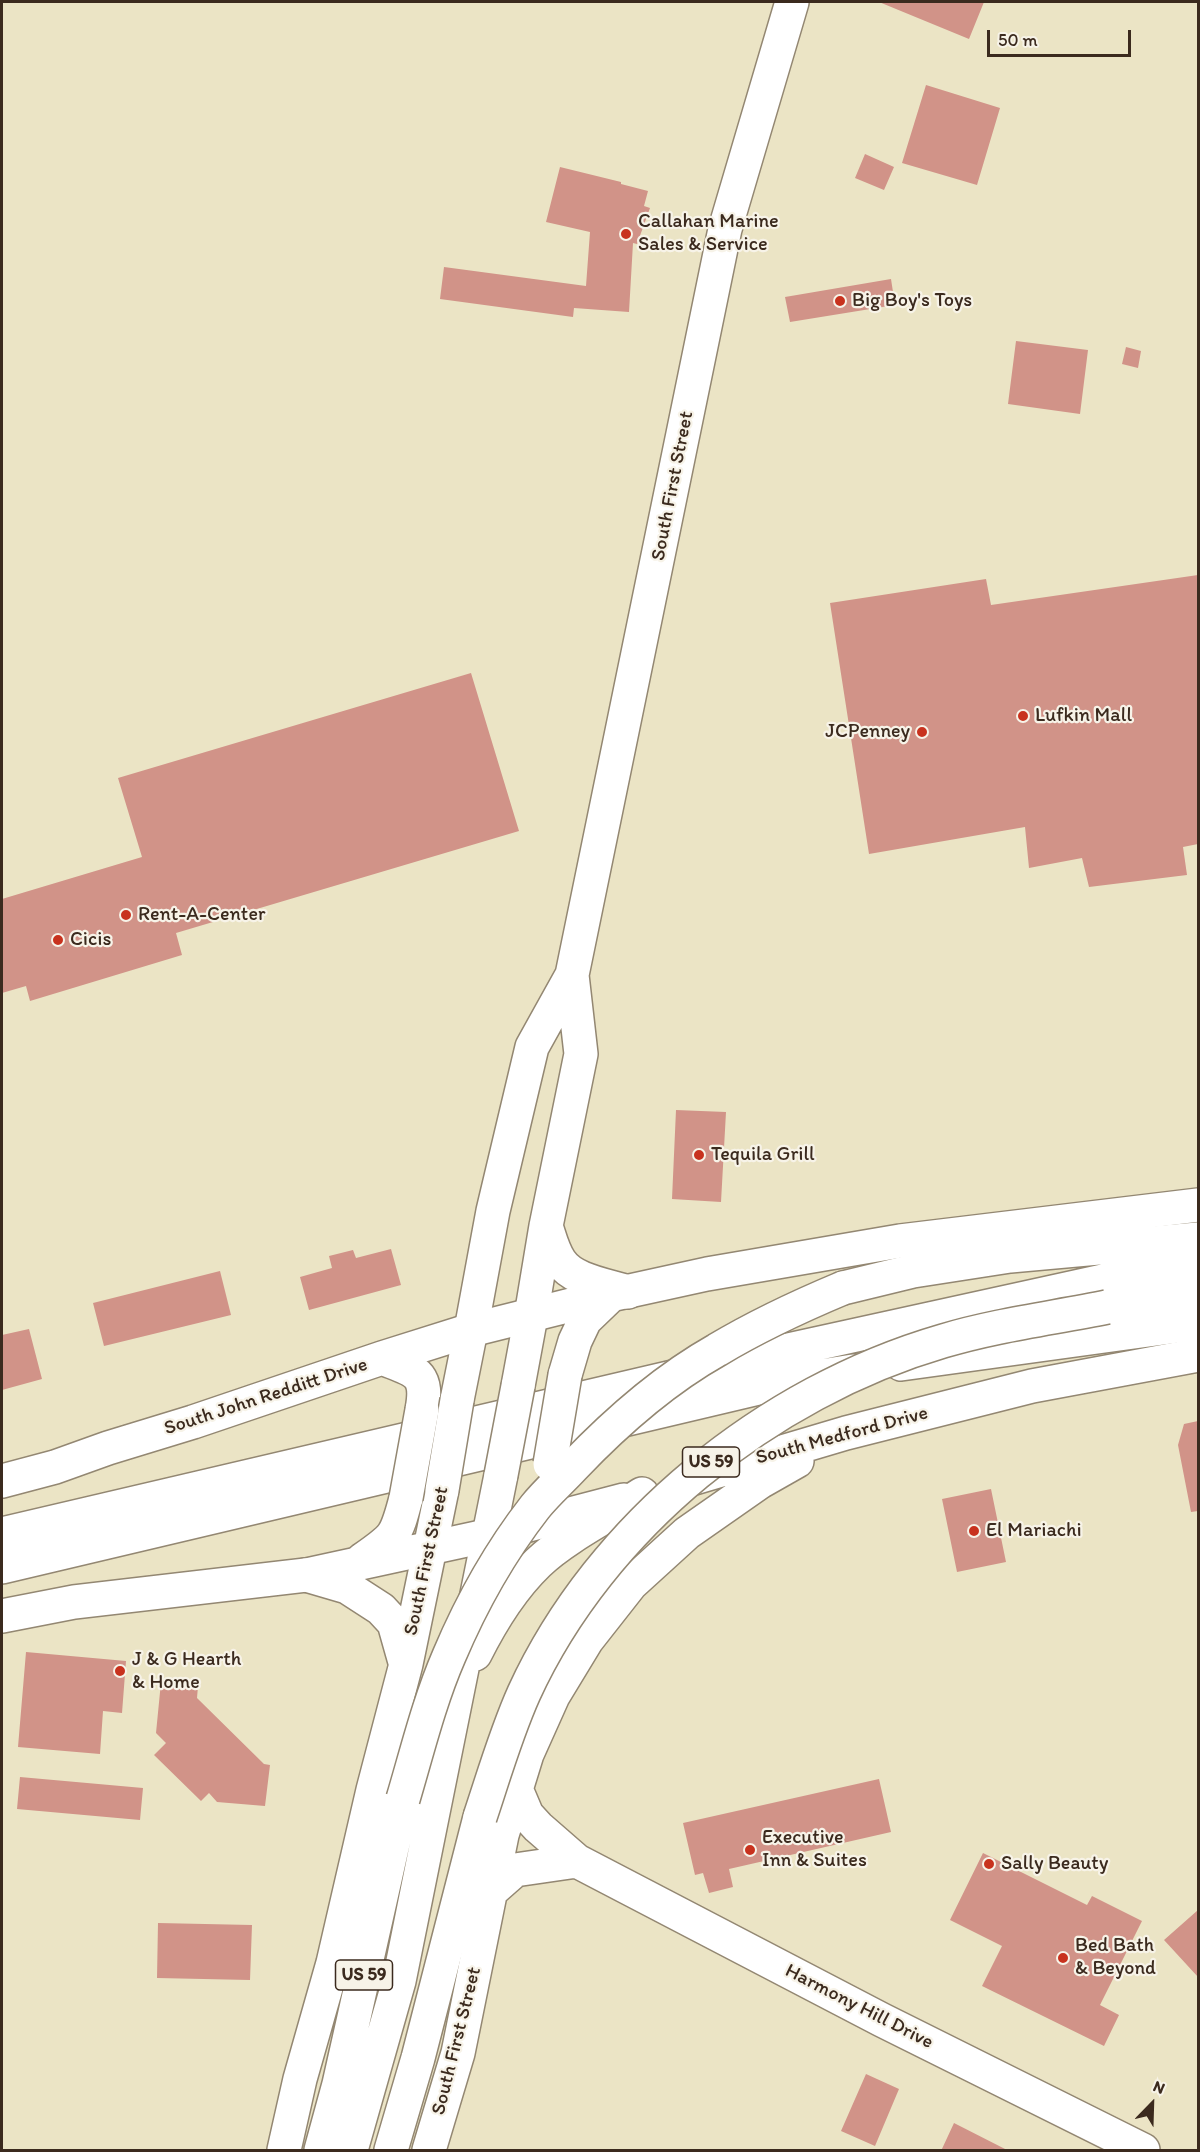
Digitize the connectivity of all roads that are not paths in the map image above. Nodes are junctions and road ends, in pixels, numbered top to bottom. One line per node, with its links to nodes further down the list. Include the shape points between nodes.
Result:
1 (792, 2): 2 (main road, South First Street, via 725,229)
2 (572, 975): 4 (main road, South First Street, via 581,1054); 11 (main road, South First Street, via 532,1047 493,1212)
3 (1198, 1205): 8 (main road, via 900,1241)
4 (546, 1226): 8 (main road, via 561,1264); 9 (main road, South First Street)
5 (1198, 1239): 31 (main road, US 59, bridge, via 1010,1256 913,1271 843,1288 787,1312 676,1376 638,1404 536,1506 483,1585 448,1658 424,1728 403,1799)
6 (1198, 1260): 18 (main road, via 788,1350)
7 (1198, 1292): 33 (main road, US 59, bridge, via 944,1341 868,1367 788,1408 722,1453 618,1548 550,1645 525,1692 502,1749 480,1816)
8 (620, 1293): 9 (main road); 17 (main road, bridge, via 585,1320 565,1375 549,1481)
9 (531, 1316): 11 (main road, South John Redditt Drive); 19 (main road, South First Street, bridge)
10 (1198, 1323): 22 (main road, via 784,1382)
11 (471, 1330): 13 (main road, South John Redditt Drive); 20 (main road, South First Street, bridge)
12 (1198, 1356): 14 (main road, South Medford Drive, via 1032,1386)
13 (382, 1358): 15 (main road, South John Redditt Drive, via 55,1467); 21 (main road, bridge, via 414,1371 424,1382 425,1394 399,1526 390,1540)
14 (846, 1433): 16 (main road, South Medford Drive); 27 (main road, South First Street, via 760,1482 687,1533 631,1584 587,1640 553,1696)
15 (2, 1481)
16 (642, 1494): 17 (main road, South Medford Drive); 26 (main road, via 539,1561 517,1585 483,1639)
17 (566, 1515): 19 (main road, South Medford Drive)
18 (2, 1534)
19 (490, 1535): 20 (main road); 26 (main road, South First Street)
20 (431, 1549): 21 (main road); 25 (main road, South First Street)
21 (358, 1563): 23 (main road)
22 (2, 1567)
23 (306, 1575): 24 (main road, via 74,1602); 25 (main road, via 347,1587 381,1609 394,1623)
24 (2, 1616)
25 (406, 1664): 30 (main road, South First Street)
26 (460, 1686): 32 (main road, South First Street, via 399,1981)
27 (516, 1789): 28 (main road, Harmony Hill Drive, via 527,1815); 29 (main road, South First Street)
28 (577, 1861): 29 (main road, via 515,1869); 35 (main road, Harmony Hill Drive)
29 (490, 1892): 34 (main road, South First Street, via 458,2053)
30 (284, 2151)
31 (321, 2151)
32 (351, 2151)
33 (391, 2151)
34 (429, 2151)
35 (1143, 2151)

